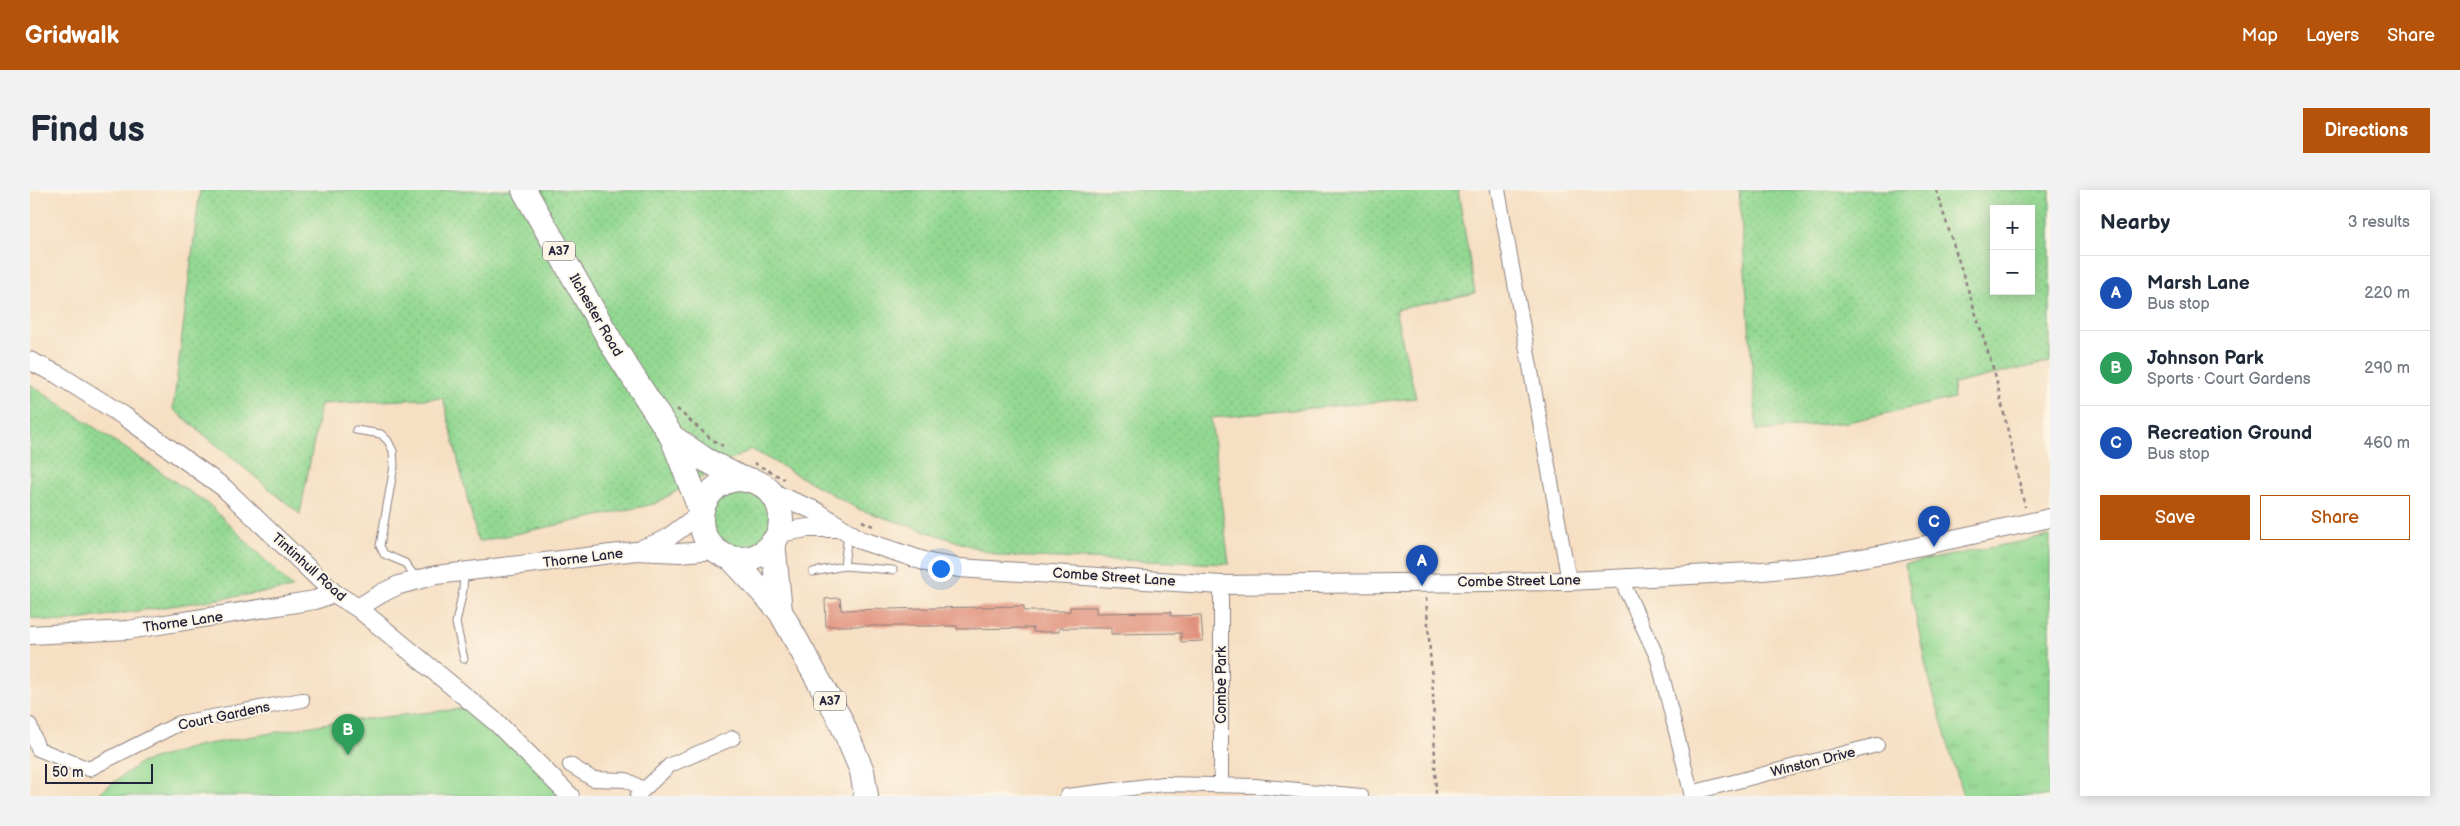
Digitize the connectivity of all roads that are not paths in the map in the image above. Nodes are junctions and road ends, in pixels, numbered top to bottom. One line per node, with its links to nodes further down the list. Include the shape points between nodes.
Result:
1 (524, 190): 5 (highway, Ilchester Road / A37, via 634,380)
2 (1498, 190): 20 (street)
3 (30, 361): 22 (street, Tintinhull Road, via 124,416 223,487)
4 (356, 430): 19 (lane, via 381,434 393,451 394,466 380,546 384,554 405,563)
5 (672, 438): 6 (highway, Ilchester Road / A37, via 704,459); 8 (highway, Ilchester Road / A37)
6 (745, 469): 7 (highway, A37, via 757,483); 8 (highway, via 713,490)
7 (779, 486): 10 (street, Combe Street Lane, via 816,511); 11 (highway, A37, via 780,508)
8 (700, 512): 12 (street, Thorne Lane, via 665,540); 13 (highway, A37, via 704,536)
9 (2050, 518): 18 (street, Combe Street Lane, via 1814,566)
10 (849, 526): 11 (street, Combe Street Lane, via 808,528); 14 (lane); 21 (street, Combe Street Lane, via 860,540 902,555 960,568)
11 (775, 538): 13 (highway, via 765,552 752,558); 24 (highway, A37)
12 (636, 551): 13 (street, Thorne Lane); 16 (street, Thorne Lane)
13 (723, 554): 24 (highway, A37)
14 (844, 566): 15 (lane); 17 (lane)
15 (893, 570)
16 (464, 571): 19 (street, Thorne Lane); 26 (lane, via 456,623)
17 (813, 572)
18 (1624, 577): 20 (street, Combe Street Lane); 35 (street, via 1624,586 1658,659)
19 (418, 580): 23 (street, Thorne Lane, via 382,593)
20 (1569, 581): 21 (street, Combe Street Lane)
21 (1221, 585): 33 (street, Combe Park)
22 (334, 593): 23 (street, Tintinhull Road); 25 (street, Thorne Lane, via 315,600 128,630)
23 (358, 608): 36 (street, Tintinhull Road, via 497,723)
24 (780, 611): 37 (highway, A37, via 844,727 862,771)
25 (30, 635)
26 (464, 659)
27 (302, 700): 31 (street, Court Gardens, via 180,723 89,769)
28 (30, 725): 31 (street, Court Gardens)
29 (733, 738): 34 (street, via 670,765)
30 (1877, 745): 35 (street, Winston Drive)
31 (34, 752)
32 (570, 764): 34 (street, via 593,779 626,780)
33 (1221, 786): 38 (street, via 1164,784); 39 (street)
34 (640, 793)
35 (1692, 795)
36 (570, 796)
37 (866, 796)
38 (1068, 796)
39 (1361, 796)

